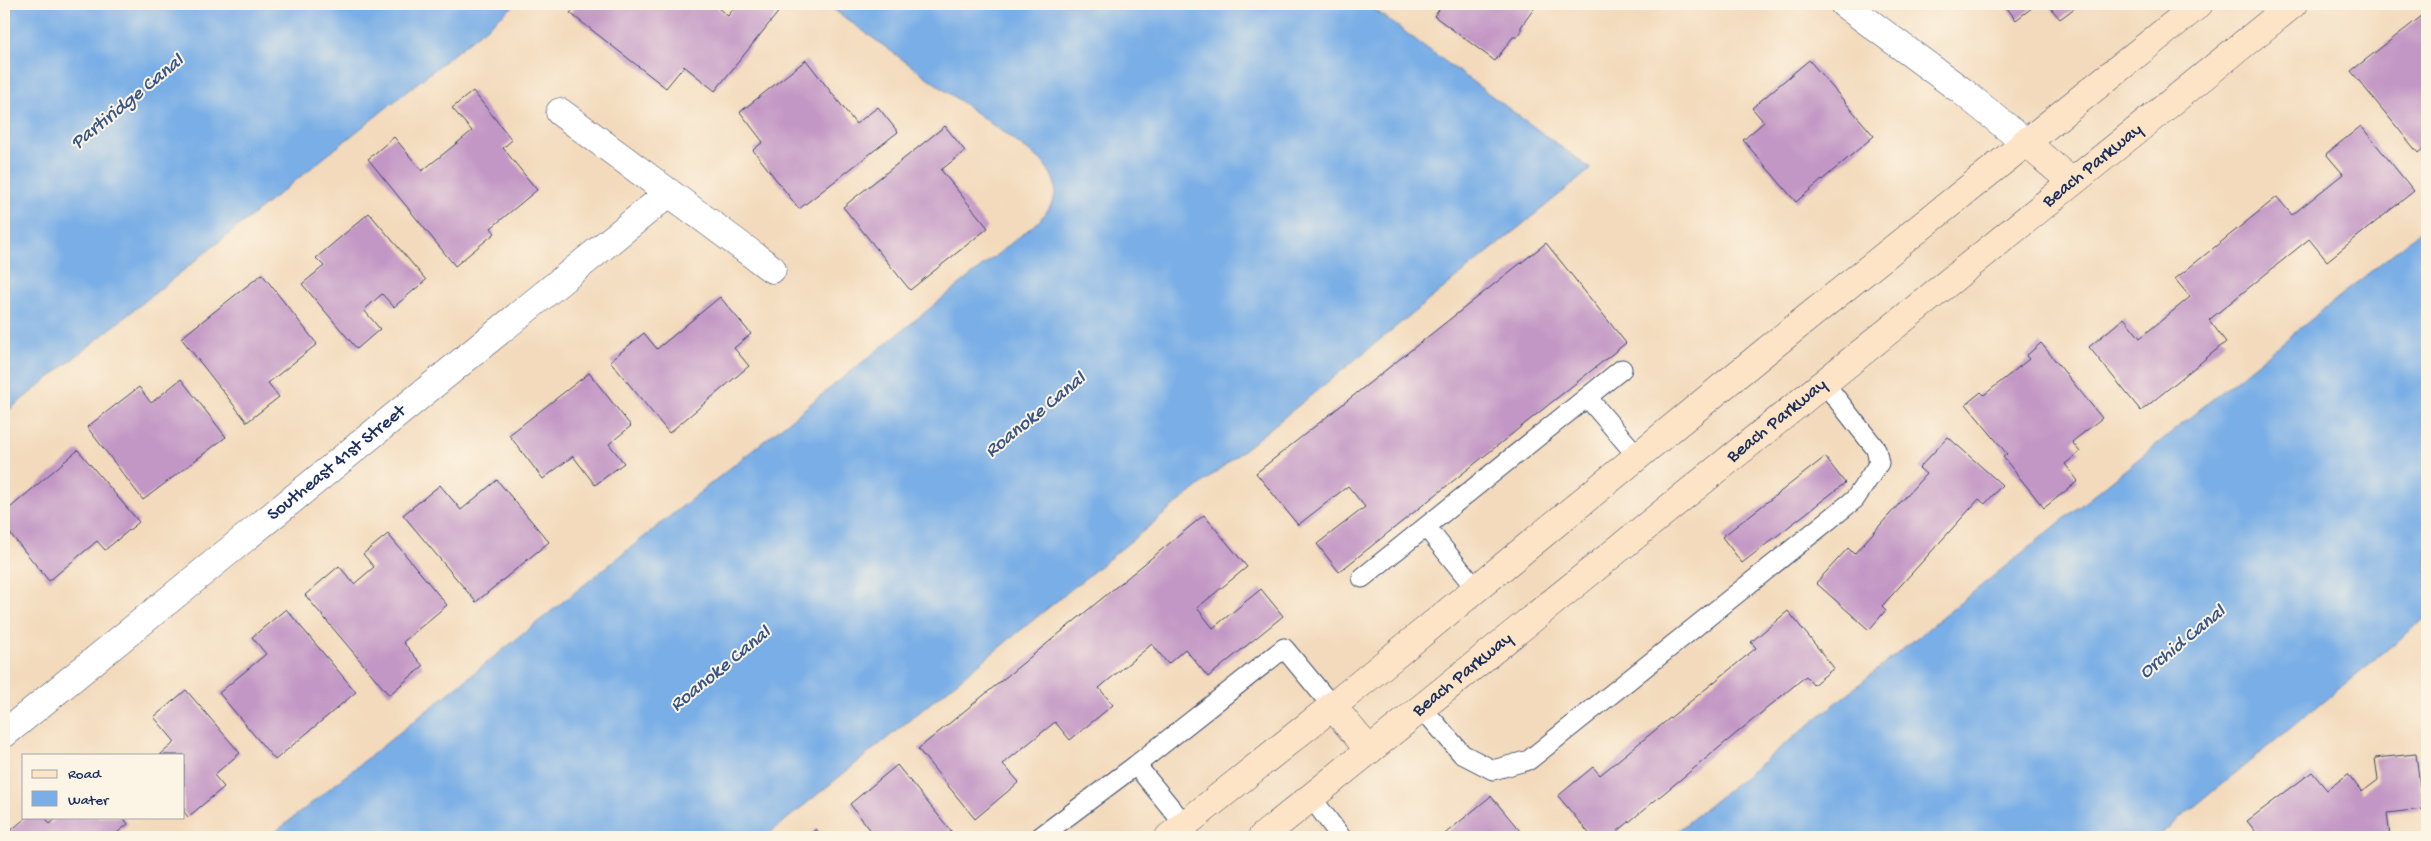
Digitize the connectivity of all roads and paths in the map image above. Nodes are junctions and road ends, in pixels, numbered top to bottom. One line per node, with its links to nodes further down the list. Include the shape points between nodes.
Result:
1 (1844, 4): 5 (street)
2 (2199, 4): 5 (street)
3 (2294, 4): 6 (street, Beach Parkway)
4 (560, 112): 7 (street)
5 (2025, 142): 6 (street); 12 (street)
6 (2072, 182): 10 (street, Beach Parkway)
7 (669, 193): 8 (street); 18 (street, Southeast 41st Street)
8 (772, 270)
9 (1622, 369): 11 (lane)
10 (1824, 384): 17 (street, Beach Parkway); 17 (lane, via 1876,449 1879,463 1855,499 1529,760 1493,770 1462,754)
11 (1587, 397): 12 (lane); 13 (lane)
12 (1638, 457): 15 (street)
13 (1426, 527): 14 (lane); 15 (lane)
14 (1362, 578)
15 (1476, 589): 16 (street)
16 (1332, 706): 19 (street); 20 (lane, via 1284,648); 22 (street)
17 (1422, 708): 19 (street, Beach Parkway)
18 (4, 734)
19 (1369, 750): 21 (street, Beach Parkway)
20 (1136, 765): 22 (lane); 23 (lane)
21 (1311, 797): 24 (street, Beach Parkway); 25 (lane)
22 (1177, 831)
23 (1040, 837)
24 (1262, 837)
25 (1341, 837)

